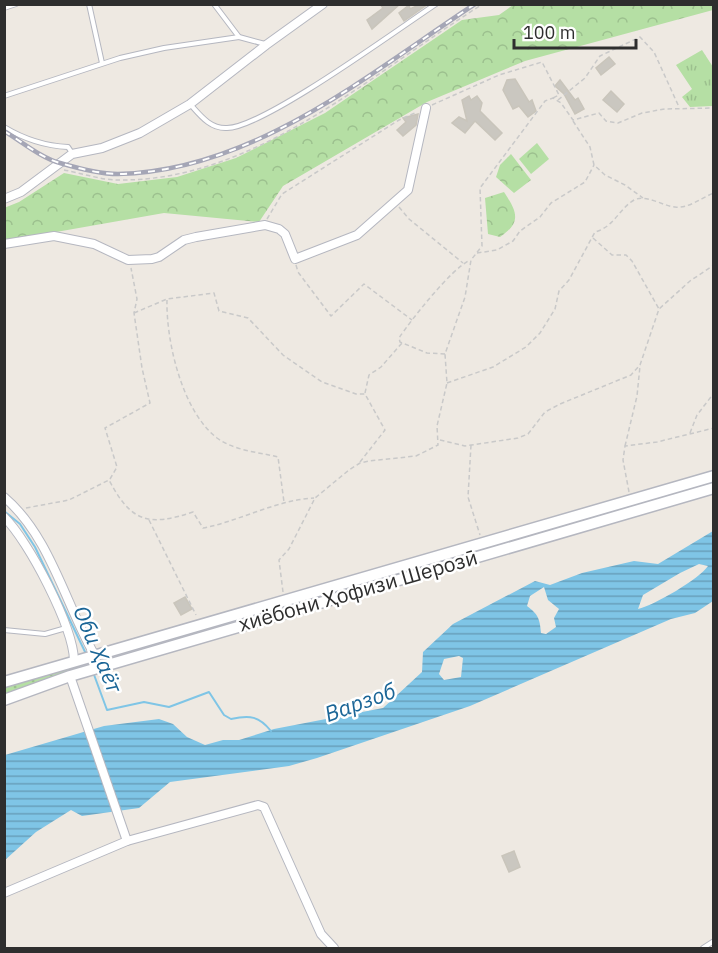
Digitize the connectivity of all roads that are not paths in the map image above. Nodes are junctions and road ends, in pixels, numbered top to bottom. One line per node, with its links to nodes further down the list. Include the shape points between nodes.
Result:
1 (16, 4): 6 (lane)
2 (89, 4): 9 (lane)
3 (214, 4): 7 (lane)
4 (323, 4): 8 (street)
5 (436, 4): 11 (lane, via 253,120 226,129 205,121)
6 (4, 8)
7 (239, 37): 8 (lane); 9 (lane, via 164,48)
8 (266, 45): 11 (street)
9 (102, 63): 10 (lane)
10 (4, 96)
11 (190, 104): 14 (street, via 140,133 102,148)
12 (426, 108): 16 (street, via 408,190 357,235 295,259 285,234 265,225 196,237 159,257 128,260 94,244 54,236)
13 (4, 128): 14 (lane, via 50,146 68,147)
14 (72, 154): 15 (street)
15 (4, 200)
16 (4, 244)
17 (714, 476): 23 (main road, хиёбони Ҳофизи Шерозӣ)
18 (714, 488): 25 (main road, хиёбони Ҳофизи Шерозӣ)
19 (4, 497): 23 (street, via 36,533)
20 (4, 517): 21 (street, via 31,554)
21 (67, 628): 22 (lane, via 45,634); 24 (street)
22 (4, 630)
23 (93, 655): 24 (main road, хиёбони Ҳофизи Шерозӣ)
24 (76, 660): 26 (main road, хиёбони Ҳофизи Шерозӣ)
25 (70, 676): 27 (main road, хиёбони Ҳофизи Шерозӣ); 28 (street)
26 (4, 682)
27 (4, 700)
28 (127, 840): 29 (street); 31 (street, via 264,807 321,934)
29 (4, 893)
30 (714, 941): 32 (lane)
31 (334, 948)
32 (703, 948)

